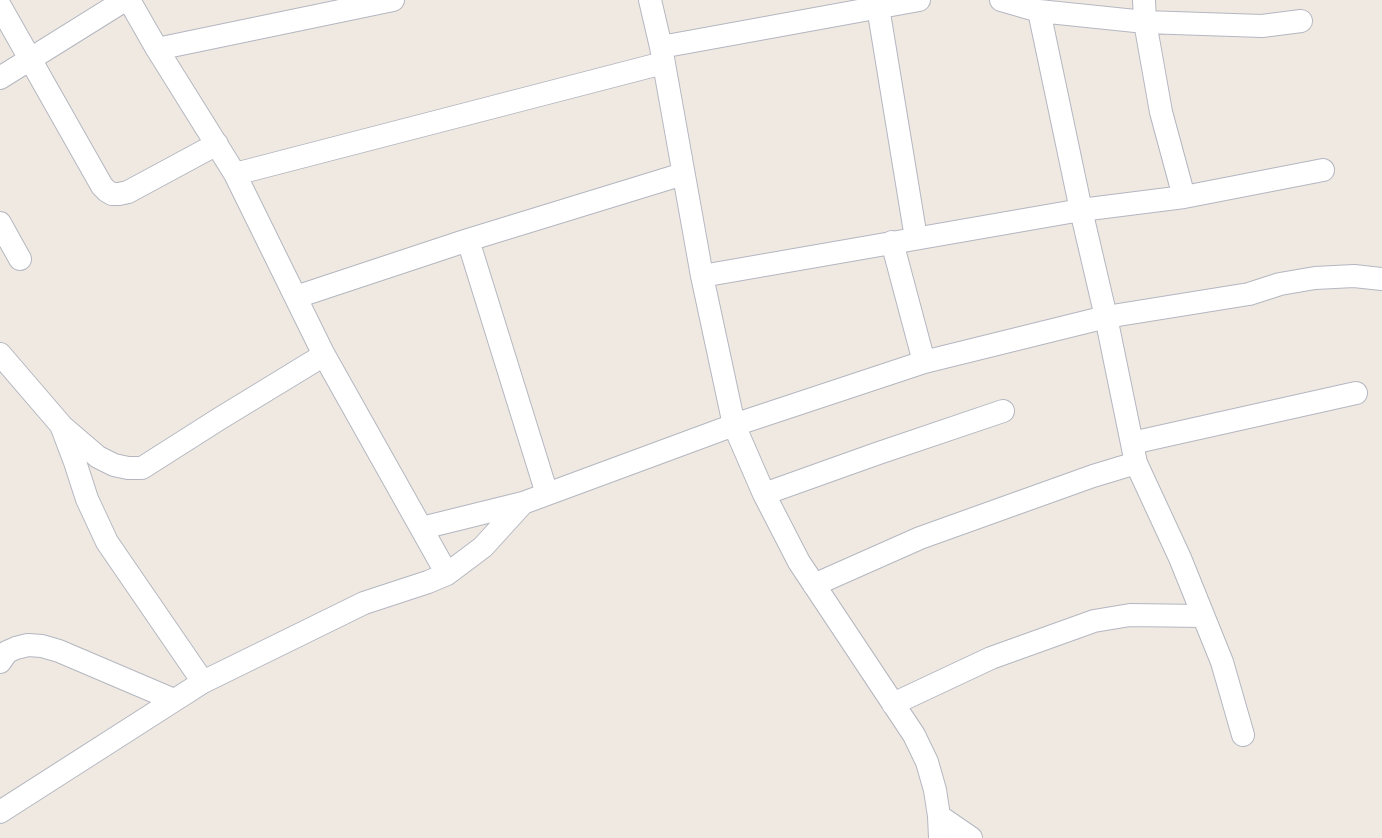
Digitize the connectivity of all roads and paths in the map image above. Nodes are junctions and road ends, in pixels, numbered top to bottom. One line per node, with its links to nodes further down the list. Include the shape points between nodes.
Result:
1 (125, 0): 15 (street)
2 (128, 0): 13 (street)
3 (393, 0): 13 (street)
4 (650, 0): 14 (street)
5 (919, 0): 9 (street)
6 (1000, 0): 10 (street)
7 (1144, 0): 12 (street)
8 (0, 6): 15 (street)
9 (878, 7): 14 (street); 24 (street)
10 (1039, 11): 12 (street); 22 (street)
11 (1301, 21): 12 (street, via 1262,26)
12 (1145, 22): 21 (street, via 1161,112)
13 (157, 49): 17 (street)
14 (662, 55): 19 (street); 20 (street)
15 (31, 58): 16 (street); 17 (street, via 102,186 112,194 128,192)
16 (0, 78)
17 (217, 144): 19 (street)
18 (1323, 170): 21 (street)
19 (235, 174): 30 (street)
20 (683, 174): 25 (street); 28 (street)
21 (1184, 197): 22 (street)
22 (1081, 210): 24 (street); 31 (street)
23 (0, 223): 27 (street)
24 (916, 238): 26 (street)
25 (468, 240): 30 (street); 40 (street)
26 (892, 242): 28 (street); 34 (street)
27 (20, 259)
28 (702, 276): 38 (street)
29 (1382, 279): 31 (street, via 1354,276 1315,278 1280,284 1249,294)
30 (296, 297): 33 (street)
31 (1106, 317): 34 (street); 39 (street)
32 (0, 354): 37 (street)
33 (324, 354): 37 (street, via 142,468 114,465 98,457); 43 (street)
34 (924, 362): 38 (street)
35 (1356, 393): 39 (street)
36 (1003, 411): 41 (street)
37 (61, 425): 48 (street, via 87,498 107,542)
38 (734, 425): 40 (street); 41 (street)
39 (1134, 453): 45 (street, via 1093,476 920,538); 46 (street)
40 (547, 494): 42 (street)
41 (764, 494): 45 (street, via 799,562)
42 (523, 503): 43 (street); 44 (street, via 483,547)
43 (422, 528): 44 (street)
44 (447, 574): 48 (street, via 364,603)
45 (814, 585): 50 (street)
46 (1203, 616): 50 (street, via 1130,615 1094,621 991,658); 51 (street, via 1222,662)
47 (0, 662): 49 (street, via 8,652 16,648 28,645 42,646)
48 (203, 682): 49 (street)
49 (174, 700): 52 (street)
50 (893, 704): 53 (street, via 914,735 927,762)
51 (1243, 735)
52 (0, 812)
53 (939, 816): 54 (street); 55 (street)
54 (940, 838)
55 (971, 838)

